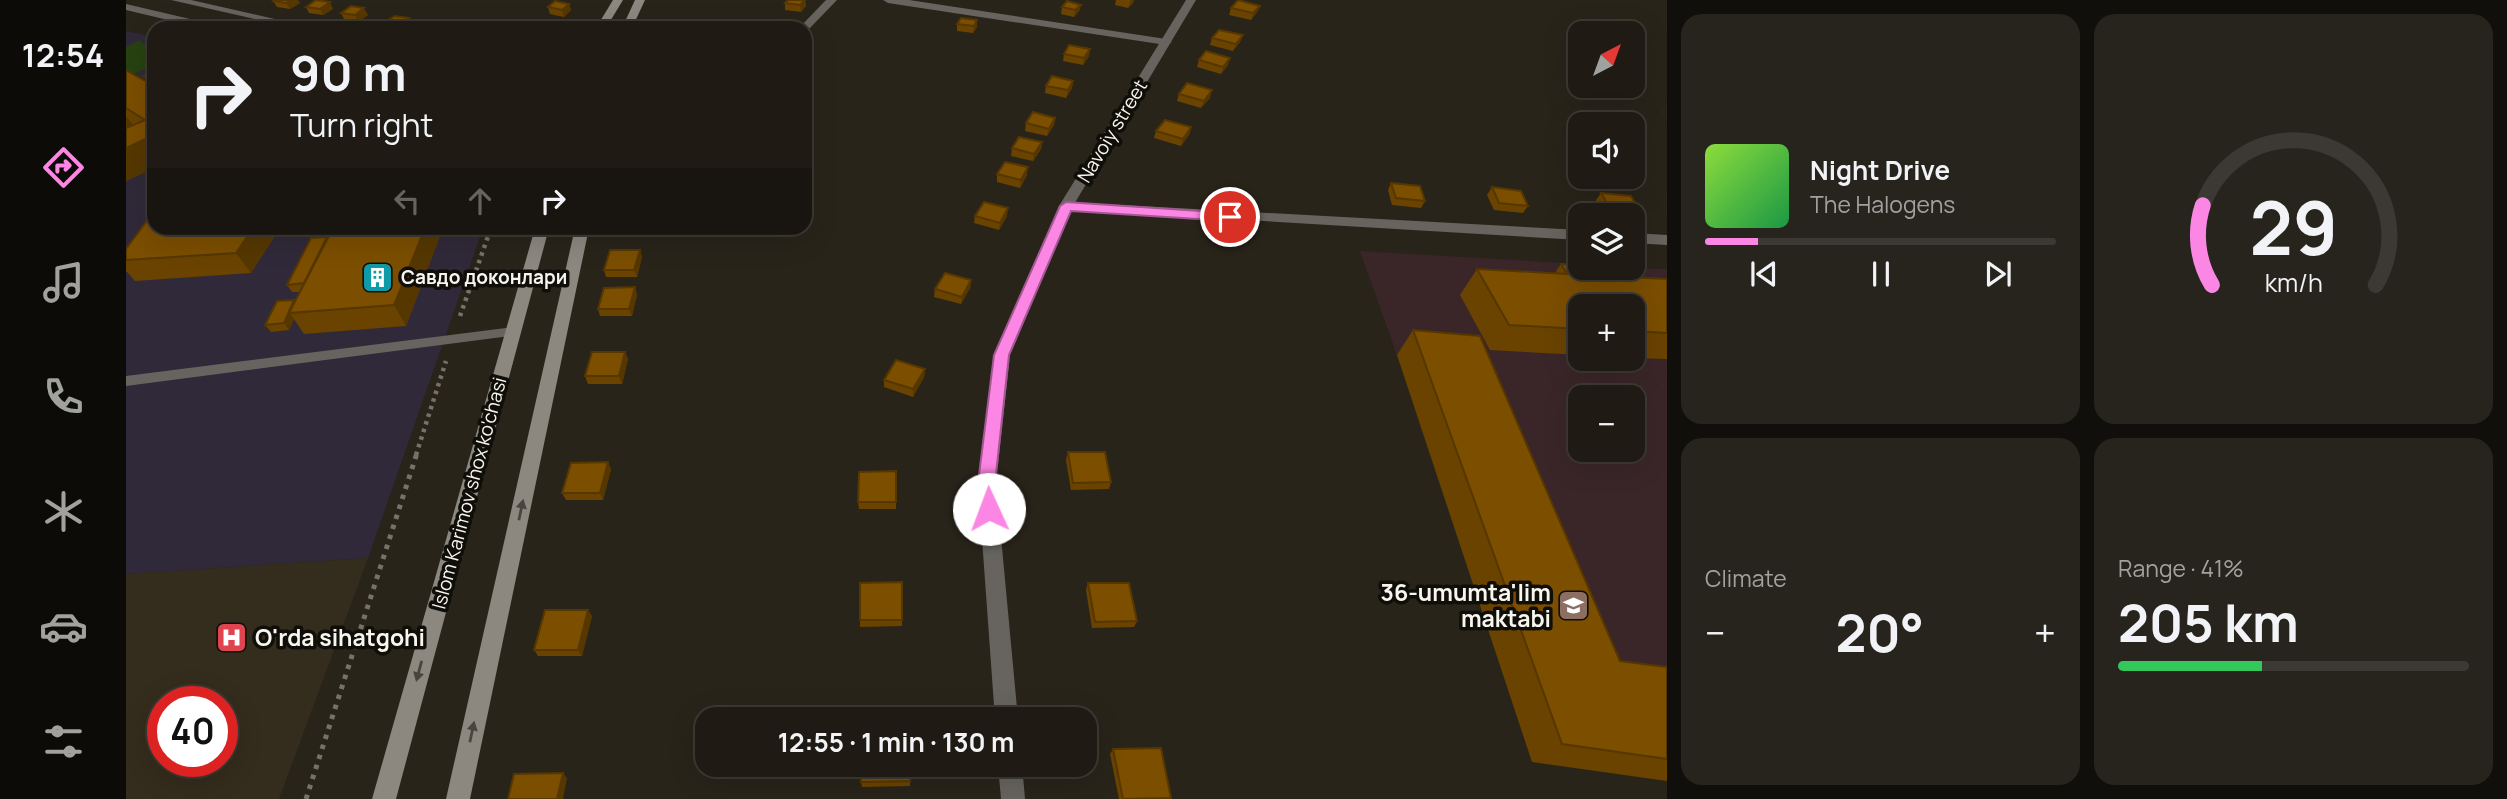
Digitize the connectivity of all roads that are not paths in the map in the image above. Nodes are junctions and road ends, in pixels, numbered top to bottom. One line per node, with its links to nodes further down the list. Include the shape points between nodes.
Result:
1 (176, 0): 9 (street)
2 (618, 0): 10 (main road)
3 (640, 0): 11 (main road)
4 (832, 0): 12 (street)
5 (888, 0): 13 (street)
6 (1191, 0): 13 (street, Navoiy street)
7 (126, 7): 8 (street)
8 (186, 21)
9 (276, 21)
10 (605, 21)
11 (630, 21)
12 (811, 21)
13 (1166, 41): 14 (street, Navoiy street)
14 (1066, 206): 15 (street); 22 (street, Navoiy street, via 1002,355 988,470)
15 (1568, 234)
16 (540, 235): 20 (main road, Islom Karimov shox ko'chasi)
17 (580, 235): 25 (main road, one-way to 17)
18 (1645, 239): 19 (street)
19 (1667, 240)
20 (513, 332): 21 (lane); 24 (main road, Islom Karimov shox ko'chasi, one-way to 24)
21 (126, 381)
22 (1005, 707)
23 (1011, 777): 26 (street)
24 (384, 799)
25 (458, 799)
26 (1013, 799)

